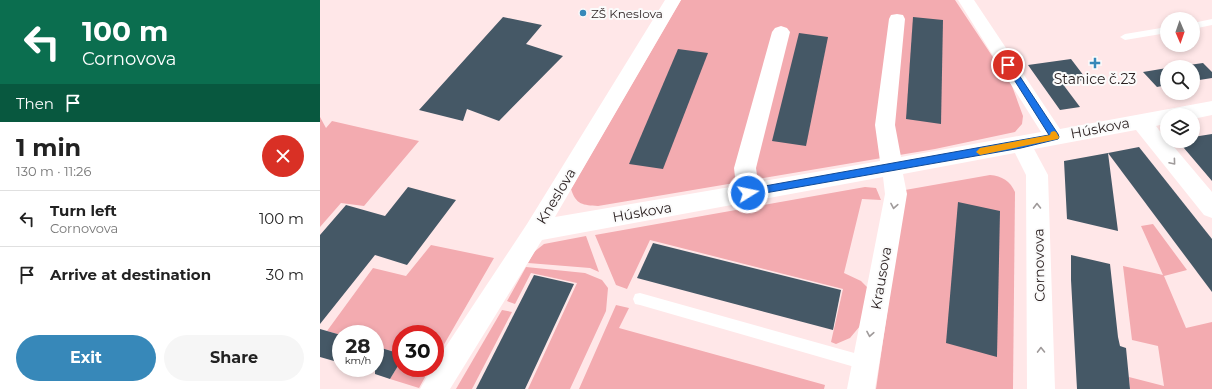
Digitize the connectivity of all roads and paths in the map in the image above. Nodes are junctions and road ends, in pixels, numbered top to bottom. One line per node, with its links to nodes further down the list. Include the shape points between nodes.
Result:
1 (673, 0): 18 (street, Kneslova)
2 (966, 0): 13 (street)
3 (897, 19): 15 (street, via 885,125)
4 (1212, 22): 5 (lane)
5 (1200, 25)
6 (1160, 31): 8 (lane)
7 (781, 32): 16 (street, via 745,168)
8 (1125, 37)
9 (1212, 108): 10 (street)
10 (1200, 110)
11 (1160, 117): 12 (street, Húskova)
12 (1140, 121): 13 (street, Húskova); 17 (street, one-way to 17)
13 (1055, 137): 14 (street, Húskova)
14 (1021, 144): 15 (street, Húskova); 23 (street, Cornovova, one-way to 14, via 1037,175)
15 (892, 168): 16 (street, Húskova); 20 (street, Krausova, one-way to 20, via 896,194)
16 (748, 193): 18 (street, Húskova)
17 (1212, 208)
18 (535, 231): 21 (street, Kneslova)
19 (640, 299): 20 (lane)
20 (865, 363): 22 (street, Krausova)
21 (434, 389)
22 (861, 389)
23 (1041, 389)

